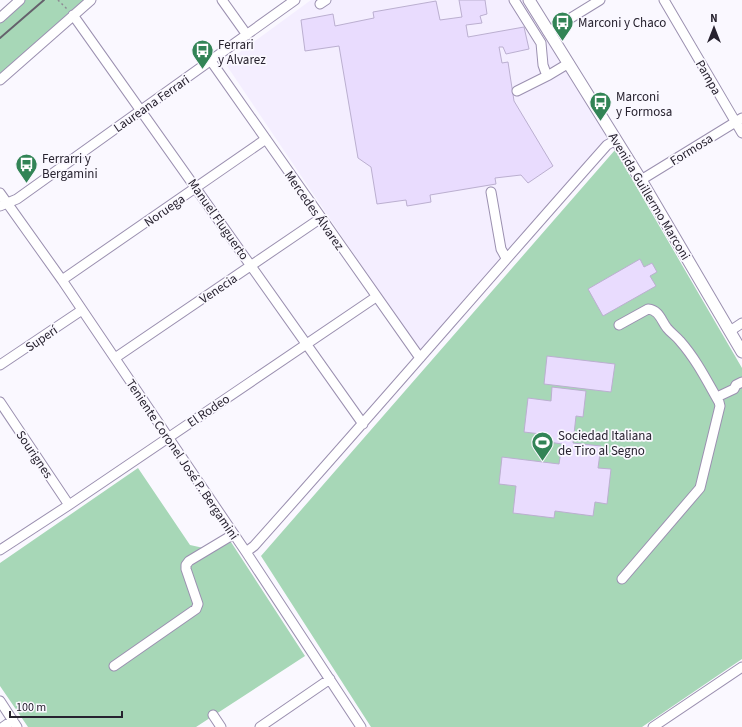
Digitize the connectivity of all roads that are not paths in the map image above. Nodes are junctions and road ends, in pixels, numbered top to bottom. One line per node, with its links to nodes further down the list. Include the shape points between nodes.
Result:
1 (20, 0): 10 (street)
2 (91, 0): 9 (street)
3 (222, 0): 12 (street)
4 (295, 0): 12 (street, Laureana Ferrari)
5 (514, 0): 15 (street, via 541,43)
6 (529, 0): 11 (main road, Avenida Guillermo Marconi)
7 (600, 0): 11 (street)
8 (664, 0): 19 (street, Pampa)
9 (73, 16): 16 (street); 18 (street, Manuel Fluguerto)
10 (0, 18)
11 (548, 32): 14 (main road, Avenida Guillermo Marconi)
12 (247, 35): 13 (street, Laureana Ferrari)
13 (211, 61): 18 (street, Laureana Ferrari); 21 (street, Mercedes Álvarez)
14 (569, 63): 15 (street); 22 (main road, Avenida Guillermo Marconi)
15 (547, 76): 17 (street)
16 (0, 80)
17 (517, 91)
18 (141, 110): 24 (street, Manuel Fluguerto); 27 (street, Laureana Ferrari, via 17,199)
19 (739, 120): 20 (street, Pampa); 23 (street, Formosa)
20 (742, 134)
21 (266, 139): 24 (street, Noruega); 29 (street, Mercedes Álvarez)
22 (616, 140): 23 (main road, Avenida Guillermo Marconi); 30 (street, via 607,145)
23 (641, 180): 37 (main road, Avenida Guillermo Marconi)
24 (196, 188): 31 (street, Manuel Fluguerto); 32 (street, Noruega)
25 (490, 192): 30 (street, via 501,249)
26 (0, 193): 27 (street, Teniente Coronel José P. Bergamini)
27 (4, 205): 28 (street, Laureana Ferrari); 32 (street, Teniente Coronel José P. Bergamini)
28 (0, 211)
29 (321, 218): 31 (street, Venecia); 33 (street, Mercedes Álvarez)
30 (506, 258): 41 (street)
31 (251, 266): 38 (street, Manuel Fluguerto); 40 (street, Venecia)
32 (62, 280): 34 (street, Teniente Coronel José P. Bergamini)
33 (376, 297): 38 (street, El Rodeo); 41 (street, Mercedes Álvarez)
34 (82, 310): 40 (street, Teniente Coronel José P. Bergamini); 42 (street, Superí)
35 (742, 323): 37 (street)
36 (619, 325): 45 (street, via 648,309 658,313)
37 (730, 331): 39 (main road, Avenida Guillermo Marconi)
38 (306, 344): 47 (street, Manuel Fluguerto); 48 (street, El Rodeo)
39 (742, 352)
40 (115, 358): 48 (street, Teniente Coronel José P. Bergamini)
41 (420, 358): 47 (street)
42 (0, 365)
43 (742, 382): 44 (street, via 736,385)
44 (738, 388): 45 (street)
45 (717, 397): 53 (street, via 720,406 700,488)
46 (0, 402): 49 (street, Sourignes)
47 (363, 424): 52 (street)
48 (168, 437): 49 (street, El Rodeo); 50 (street, Teniente Coronel José P. Bergamini)
49 (69, 505): 51 (street, El Rodeo)
50 (234, 534): 52 (street, Teniente Coronel José P. Bergamini); 54 (street, via 186,565 198,604 196,609)
51 (0, 550)
52 (246, 552): 56 (street, Teniente Coronel José P. Bergamini)
53 (622, 579)
54 (114, 666)
55 (742, 668): 64 (street)
56 (330, 679): 62 (street); 63 (street, Teniente Coronel José P. Bergamini)
57 (0, 701): 59 (street)
58 (213, 715): 61 (street)
59 (15, 724): 60 (street)
60 (3, 727)
61 (221, 727)
62 (260, 727)
63 (362, 727)
64 (653, 727)

